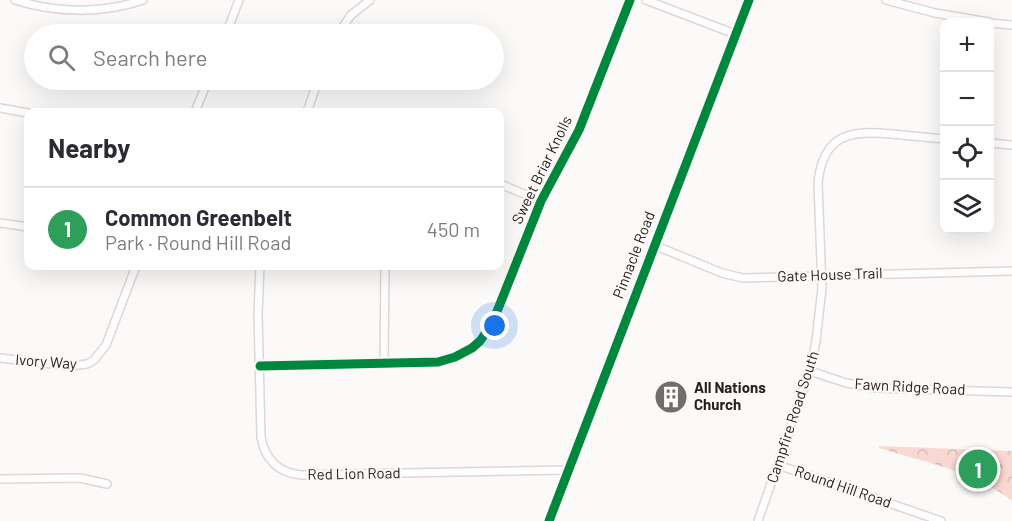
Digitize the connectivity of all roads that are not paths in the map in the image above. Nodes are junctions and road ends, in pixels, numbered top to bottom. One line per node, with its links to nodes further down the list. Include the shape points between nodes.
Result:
1 (15, 0): 2 (street, via 78,10)
2 (142, 0)
3 (239, 0): 11 (street)
4 (370, 0): 12 (street)
5 (630, 0): 26 (street, Sweet Briar Knolls, via 579,130)
6 (646, 0): 14 (street)
7 (748, 0): 14 (street, Pinnacle Road)
8 (886, 0): 9 (street)
9 (962, 18)
10 (994, 23): 13 (street)
11 (230, 24)
12 (345, 24)
13 (1012, 25)
14 (735, 34): 29 (street, Pinnacle Road)
15 (204, 90): 18 (street)
16 (315, 90): 19 (street)
17 (0, 108): 20 (street)
18 (197, 108)
19 (308, 108)
20 (24, 112)
21 (1012, 138): 24 (street)
22 (940, 139): 34 (street, Campfire Road South, via 859,132 831,146 818,183)
23 (994, 143): 24 (street)
24 (1012, 145)
25 (504, 186): 26 (street)
26 (541, 201): 36 (street, Sweet Briar Knolls, via 496,315 480,341 447,360)
27 (0, 223): 28 (street)
28 (24, 226)
29 (654, 245): 34 (street, Gate House Trail, via 732,276); 41 (street, Pinnacle Road)
30 (134, 270): 35 (street, Ivory Way, via 106,345 94,360 69,366)
31 (260, 270): 37 (street, Red Lion Road)
32 (384, 270): 36 (street)
33 (1012, 271): 34 (street, Gate House Trail)
34 (821, 274): 38 (street, Campfire Road South, via 819,323)
35 (0, 358)
36 (384, 363): 37 (street, Sweet Briar Knolls)
37 (260, 366): 41 (street, Red Lion Road, via 262,444 270,460 287,472 300,476)
38 (810, 371): 39 (street, Fawn Ridge Road, via 875,388); 40 (street, Campfire Road South)
39 (1012, 392)
40 (778, 465): 45 (street, Campfire Road South); 46 (street, Round Hill Road)
41 (567, 470): 44 (street, Pinnacle Road)
42 (0, 479): 43 (street, via 80,478)
43 (107, 484)
44 (549, 521)
45 (758, 521)
46 (941, 521)

